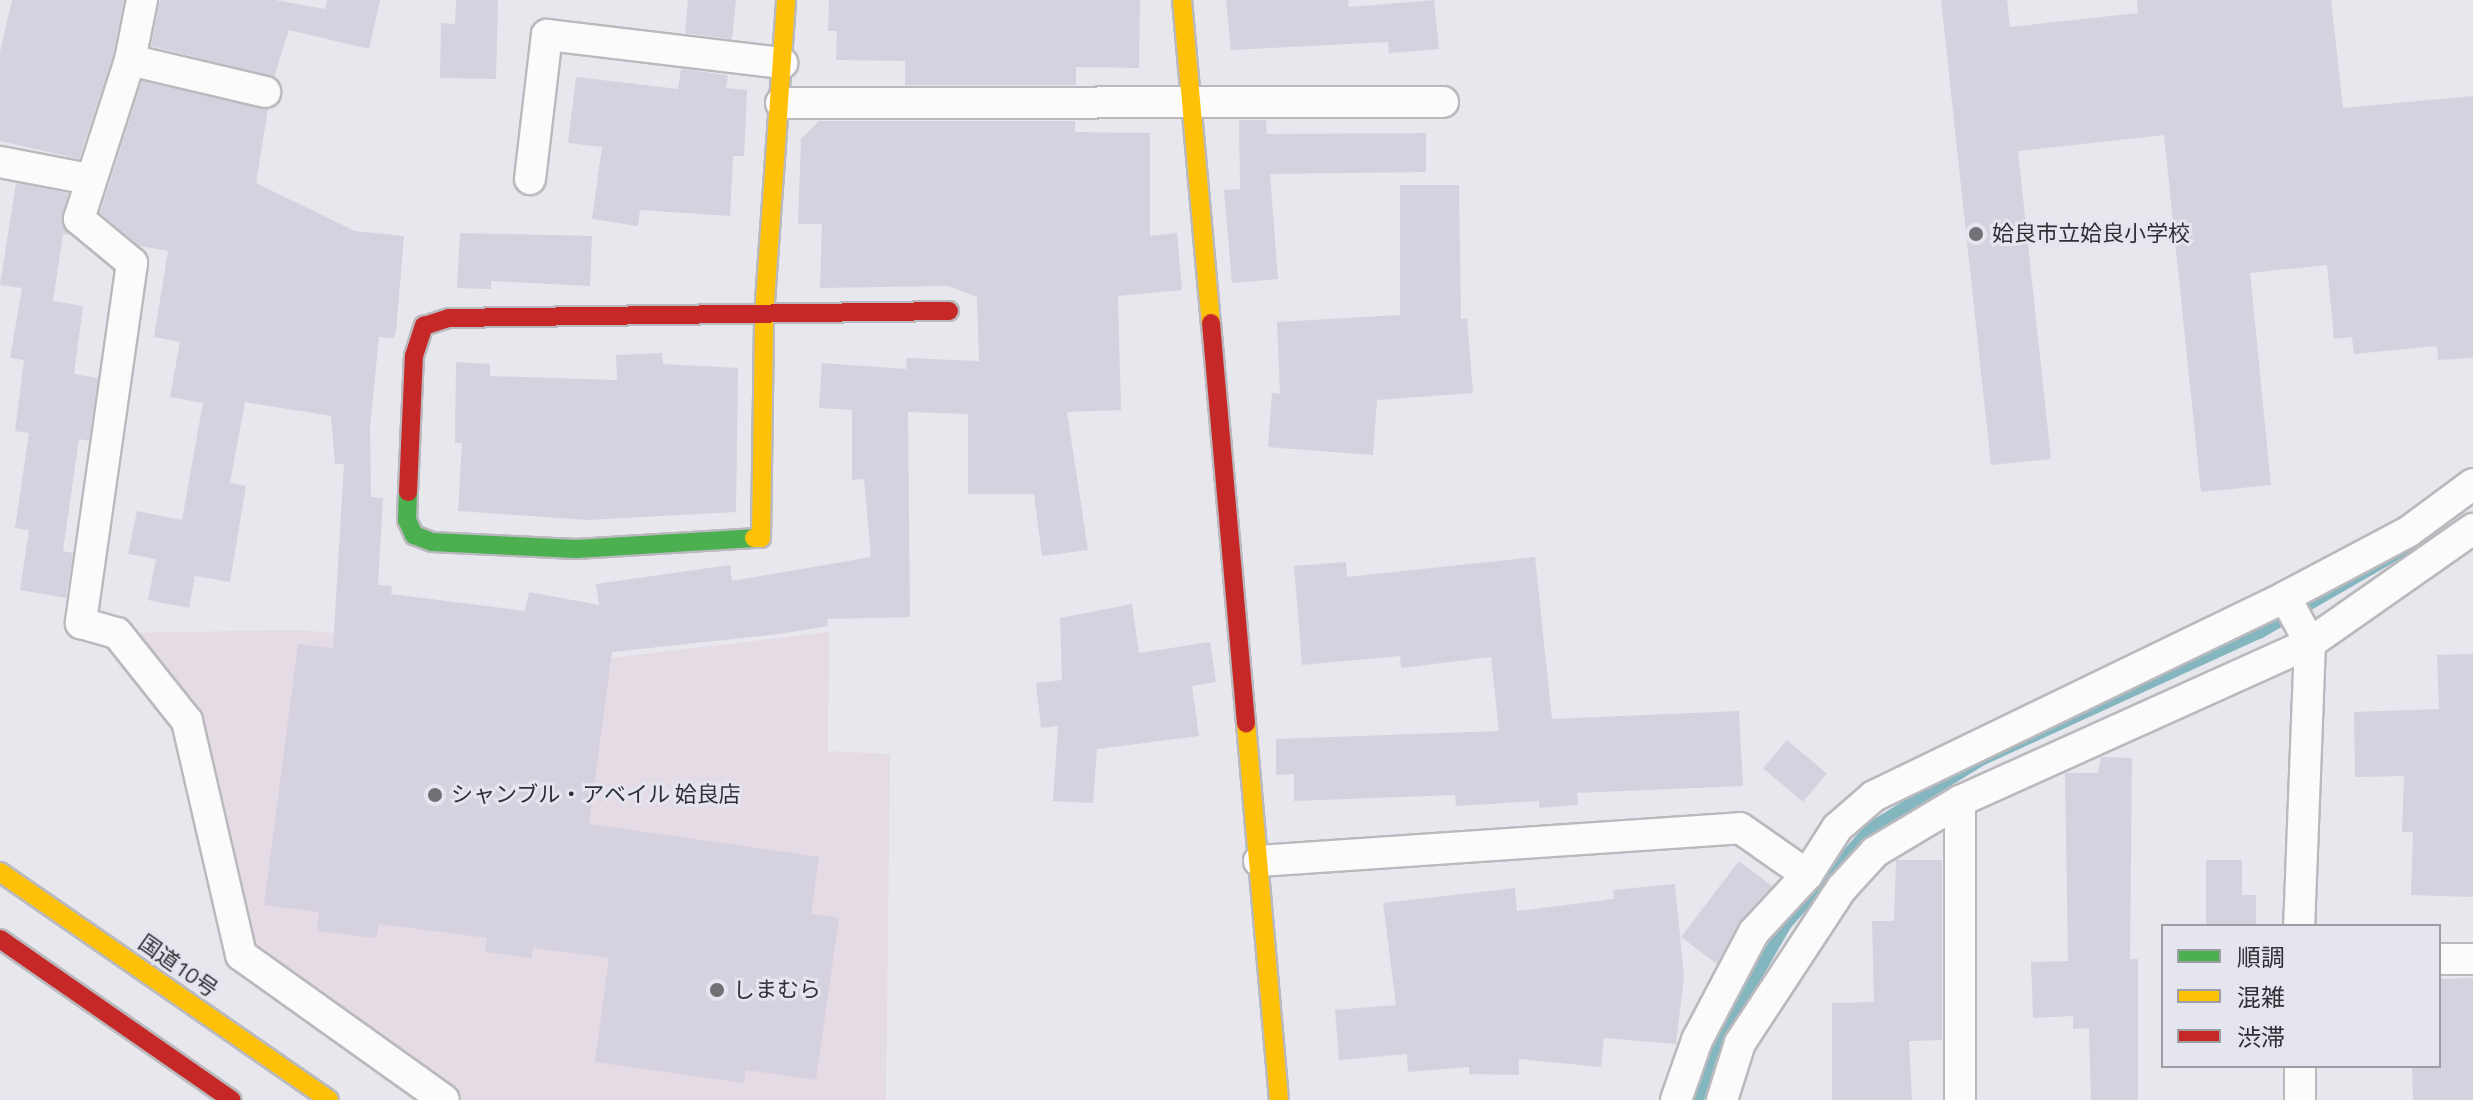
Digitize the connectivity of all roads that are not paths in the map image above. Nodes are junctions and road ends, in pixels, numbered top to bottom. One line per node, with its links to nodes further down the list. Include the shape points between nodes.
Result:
1 (142, 0): 4 (street)
2 (786, 0): 5 (main road)
3 (1182, 0): 9 (main road)
4 (130, 60): 6 (street); 11 (street)
5 (782, 63): 8 (main road); 12 (street, via 547,35)
6 (265, 92)
7 (1443, 102): 9 (street)
8 (781, 103): 9 (street); 14 (main road)
9 (1192, 104): 20 (main road)
10 (0, 162): 11 (street)
11 (89, 179): 30 (street, via 79,219 132,263 81,623 117,633 187,721 241,955)
12 (530, 179)
13 (949, 311): 14 (main road)
14 (764, 316): 14 (main road, via 761,538 576,549 432,542 414,535 407,520 414,356 424,326 449,318)
15 (2473, 484): 17 (street, via 2408,532)
16 (2473, 529): 18 (street)
17 (2285, 597): 18 (street); 22 (street, via 1874,796 1837,828)
18 (2310, 643): 19 (street); 23 (street)
19 (1960, 801): 33 (street, via 1875,852 1842,888 1740,1043); 34 (street)
20 (1259, 861): 22 (street, via 1740,828); 31 (main road)
21 (0, 872): 29 (main road, 国道10号)
22 (1807, 875): 32 (street, via 1754,932 1697,1040)
23 (2299, 924)
24 (0, 939): 28 (main road)
25 (2441, 959): 26 (street)
26 (2473, 959)
27 (2300, 1068): 35 (street)
28 (232, 1100)
29 (329, 1100)
30 (444, 1100)
31 (1279, 1100)
32 (1676, 1100)
33 (1722, 1100)
34 (1960, 1100)
35 (2300, 1100)

